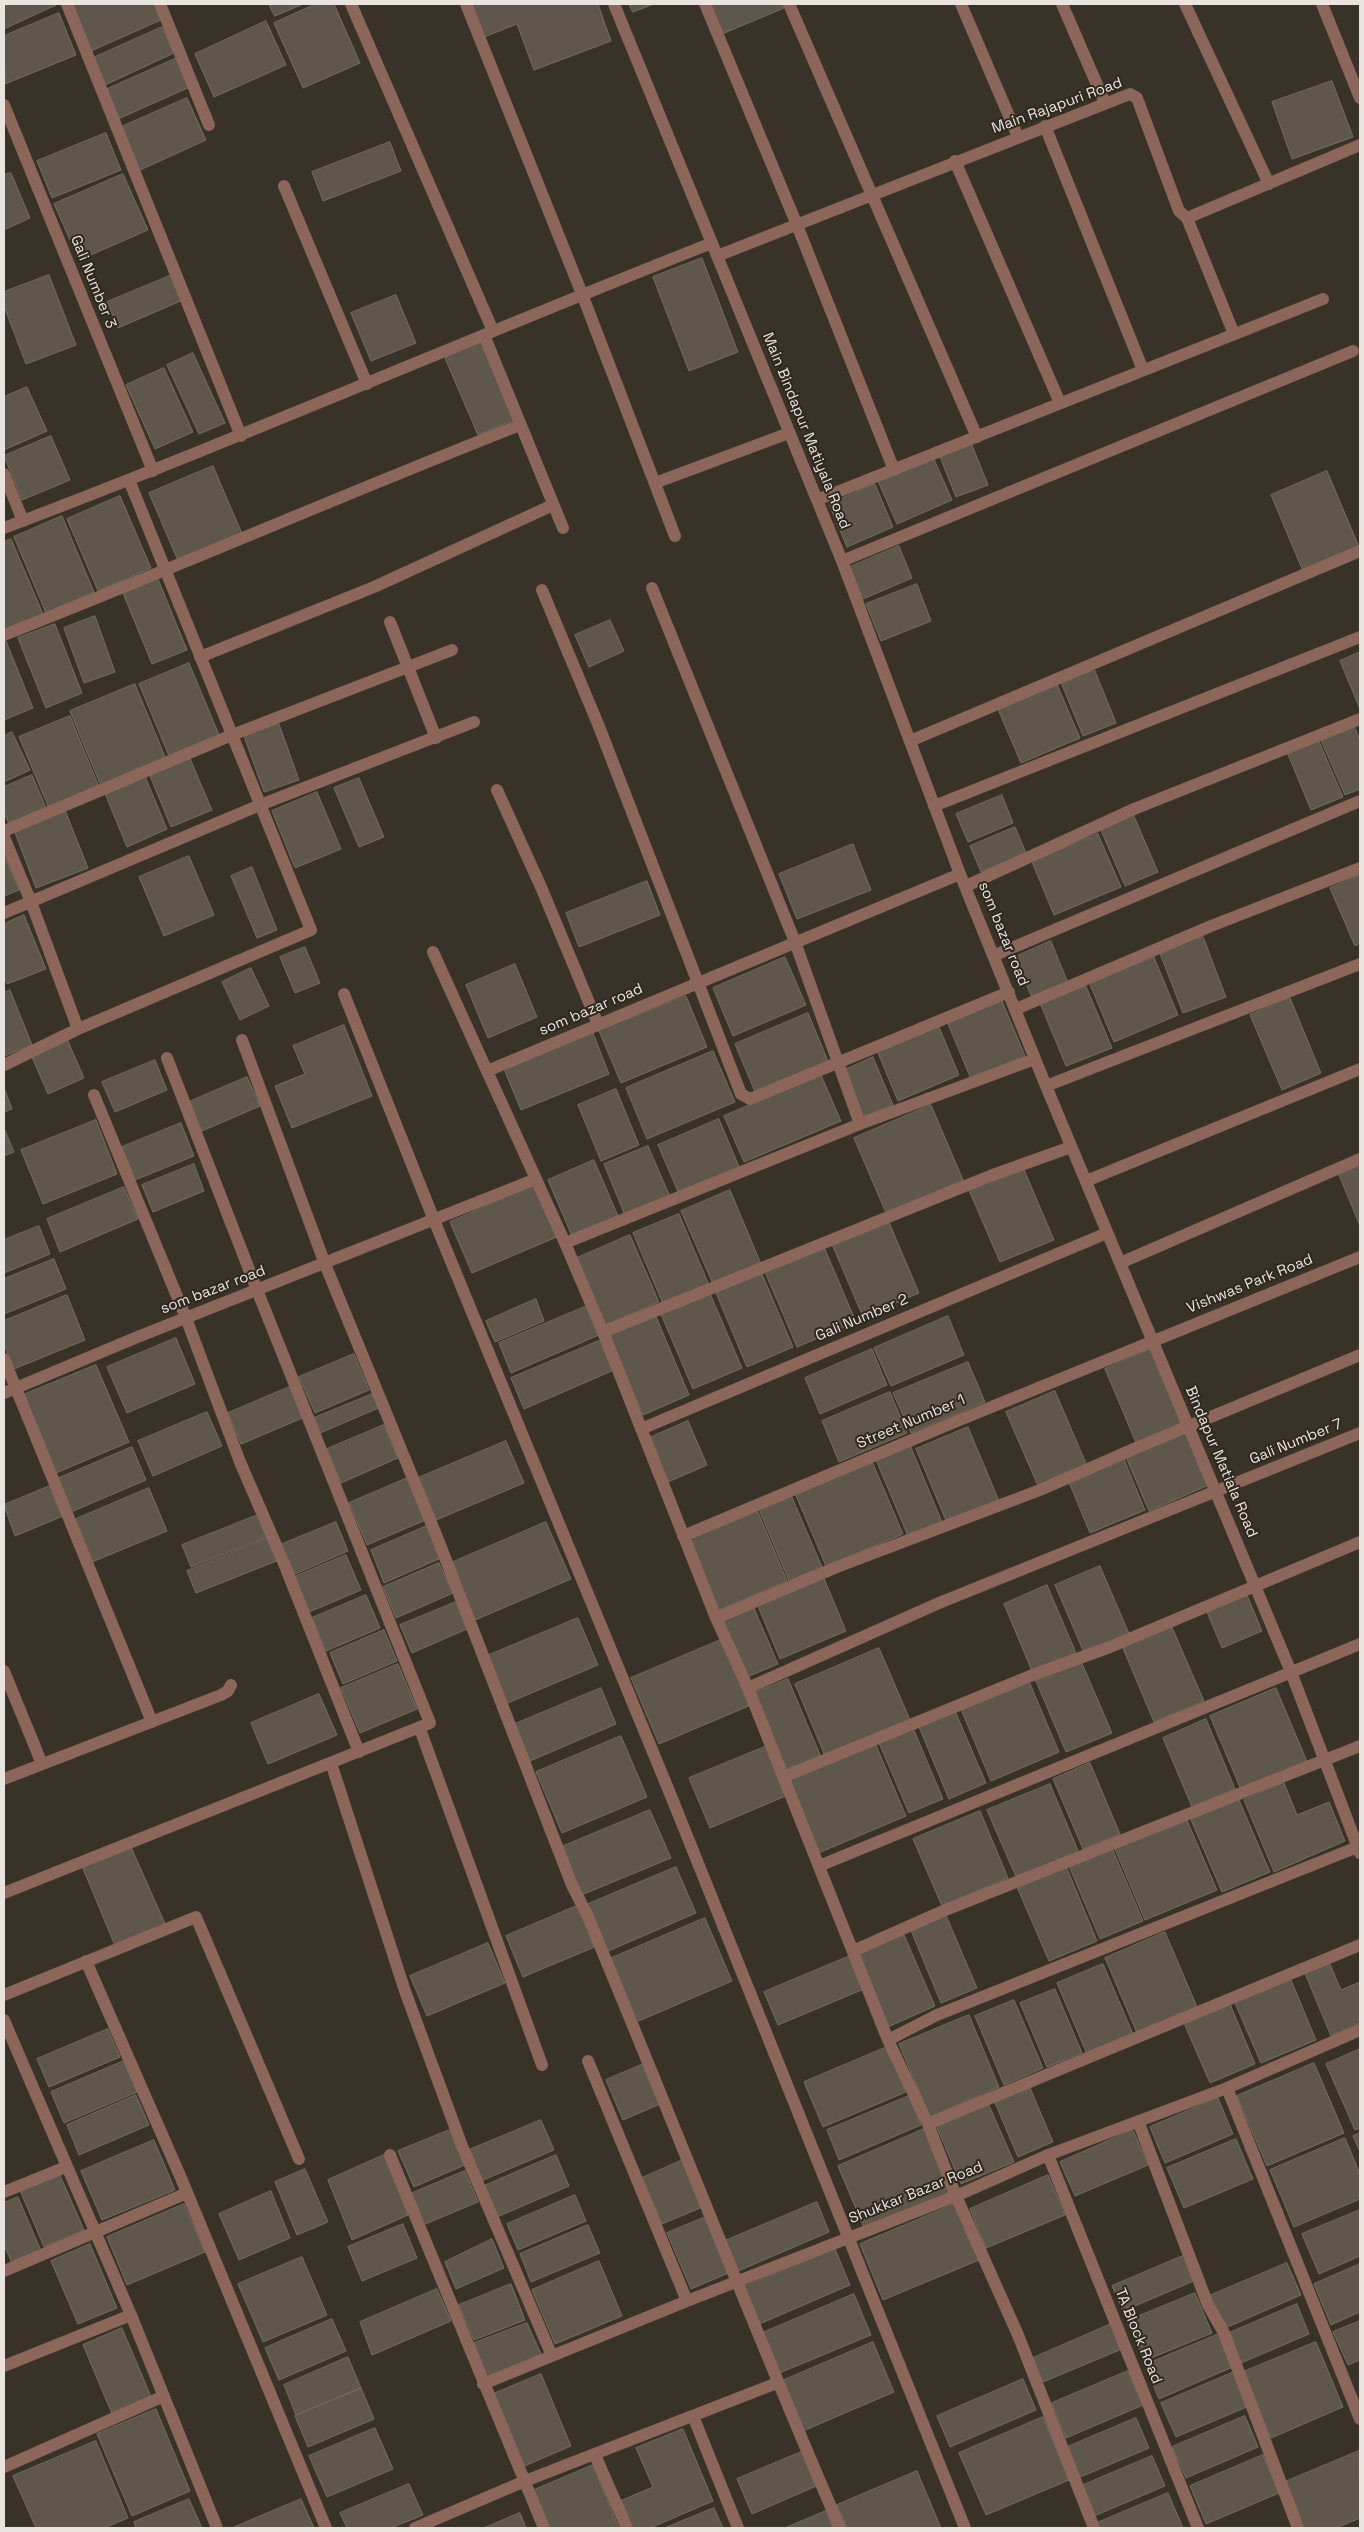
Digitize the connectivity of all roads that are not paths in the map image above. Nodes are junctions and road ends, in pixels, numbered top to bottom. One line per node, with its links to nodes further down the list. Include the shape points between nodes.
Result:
1 (67, 4): 37 (street)
2 (160, 4): 15 (street)
3 (351, 4): 29 (street)
4 (466, 4): 27 (street)
5 (614, 4): 25 (street, Main Bindapur Matiyala Road)
6 (705, 4): 24 (street)
7 (789, 4): 22 (street)
8 (961, 4): 17 (street)
9 (1062, 4): 13 (street)
10 (1185, 4): 20 (street)
11 (1322, 4): 12 (street)
12 (1360, 98)
13 (1105, 103): 16 (street, Main Rajapuri Road); 23 (street, Main Rajapuri Road, via 1130,94 1137,98 1180,211)
14 (4, 105): 40 (street, Gali Number 3)
15 (209, 125)
16 (1045, 126): 17 (street, Main Rajapuri Road); 32 (street)
17 (1018, 136): 19 (street, Main Rajapuri Road)
18 (1360, 145): 20 (street)
19 (955, 162): 22 (street, Main Rajapuri Road); 34 (street)
20 (1270, 184): 23 (street)
21 (284, 186): 33 (street)
22 (873, 194): 24 (street, Main Rajapuri Road); 38 (street)
23 (1187, 218): 30 (street, Main Rajapuri Road)
24 (796, 225): 26 (street, Main Rajapuri Road); 39 (street)
25 (712, 243): 26 (street, Main Bindapur Matiyala Road); 27 (street)
26 (717, 256): 36 (street, Main Bindapur Matiyala Road)
27 (582, 294): 29 (street); 43 (street)
28 (1323, 299): 30 (street)
29 (488, 333): 33 (street); 35 (street)
30 (1234, 334): 32 (street)
31 (1354, 351): 51 (street)
32 (1143, 370): 34 (street)
33 (367, 384): 37 (street)
34 (1060, 403): 38 (street)
35 (520, 425): 45 (street); 52 (street)
36 (789, 433): 43 (street); 44 (street, Main Bindapur Matiyala Road)
37 (241, 436): 40 (street)
38 (977, 437): 39 (street)
39 (894, 470): 44 (street)
40 (153, 471): 42 (street)
41 (4, 474): 46 (street)
42 (129, 480): 46 (street); 52 (street)
43 (655, 483): 49 (street)
44 (817, 500): 51 (street, Main Bindapur Matiyala Road)
45 (553, 506): 48 (street); 59 (street, via 374,587)
46 (23, 521): 47 (street)
47 (4, 528)
48 (563, 528)
49 (675, 536)
50 (1360, 551): 65 (street)
51 (842, 561): 65 (street, Main Bindapur Matiyala Road)
52 (166, 571): 56 (street); 59 (street)
53 (652, 588): 76 (street)
54 (542, 590): 80 (street, via 598,724)
55 (390, 622): 60 (street)
56 (4, 635)
57 (1360, 637): 69 (street)
58 (452, 650): 60 (street)
59 (200, 657): 63 (street)
60 (407, 667): 63 (street); 64 (street)
61 (1360, 720): 73 (street)
62 (474, 722): 64 (street)
63 (232, 735): 68 (street); 70 (street)
64 (436, 738): 68 (street)
65 (910, 741): 69 (street, Main Bindapur Matiyala Road)
66 (497, 790): 84 (street)
67 (1360, 801): 78 (street)
68 (260, 805): 74 (street); 85 (street, via 311,930)
69 (934, 806): 73 (street, Main Bindapur Matiyala Road)
70 (4, 831)
71 (4, 837): 74 (street)
72 (1360, 868): 83 (street, via 1211,926)
73 (963, 880): 76 (street, som bazar road); 78 (street, som bazar road)
74 (31, 902): 75 (street); 85 (street)
75 (4, 913)
76 (796, 942): 80 (street, som bazar road); 89 (street)
77 (433, 952): 92 (street)
78 (995, 955): 81 (street, som bazar road)
79 (1360, 964): 93 (street)
80 (698, 983): 84 (street, som bazar road); 89 (street, via 739,1090 746,1098)
81 (1009, 992): 83 (street, som bazar road); 89 (street)
82 (344, 994): 100 (street)
83 (1016, 1009): 88 (street, som bazar road)
84 (598, 1024): 92 (street, som bazar road)
85 (78, 1029): 90 (street)
86 (242, 1040): 105 (street)
87 (167, 1058): 106 (street)
88 (1035, 1059): 93 (street, som bazar road); 95 (street)
89 (840, 1062): 95 (street)
90 (4, 1065)
91 (1360, 1069): 99 (street)
92 (487, 1071): 98 (street)
93 (1046, 1086): 96 (street, Bindapur Matiala Road)
94 (94, 1095): 107 (street)
95 (860, 1124): 102 (street)
96 (1071, 1147): 99 (street, Bindapur Matiala Road); 108 (street, via 990,1176)
97 (1360, 1159): 104 (street)
98 (536, 1179): 100 (street, som bazar road); 102 (street)
99 (1086, 1181): 101 (street, Bindapur Matiala Road)
100 (434, 1220): 105 (street, som bazar road); 159 (street, via 666,1782)
101 (1102, 1235): 104 (street, Bindapur Matiala Road); 115 (street, Gali Number 2)
102 (565, 1243): 108 (street)
103 (1360, 1257): 109 (street, Vishwas Park Road)
104 (1120, 1263): 109 (street, Bindapur Matiala Road)
105 (326, 1264): 106 (street, som bazar road); 161 (street, via 437,1537 572,1885)
106 (257, 1290): 107 (street, som bazar road); 128 (street, via 430,1719 430,1724)
107 (186, 1318): 112 (street, som bazar road); 130 (street, via 240,1462)
108 (603, 1332): 115 (street)
109 (1152, 1341): 114 (street, Bindapur Matiala Road); 118 (street, Street Number 1)
110 (1360, 1355): 114 (street)
111 (4, 1359): 112 (street)
112 (16, 1388): 113 (street, som bazar road); 127 (street)
113 (4, 1393)
114 (1188, 1426): 117 (street, Bindapur Matiala Road); 121 (street, via 1040,1490 837,1567)
115 (641, 1428): 118 (street)
116 (1360, 1433): 117 (street, Gali Number 7)
117 (1216, 1492): 120 (street, Bindapur Matiala Road); 126 (street, Gali Number 7, via 939,1603)
118 (683, 1536): 121 (street)
119 (1360, 1542): 120 (street)
120 (1255, 1587): 124 (street, Bindapur Matiala Road); 134 (street)
121 (716, 1618): 126 (street)
122 (1360, 1644): 124 (street)
123 (4, 1671): 133 (street)
124 (1291, 1672): 131 (street, Bindapur Matiala Road); 137 (street)
125 (231, 1685): 127 (street, via 221,1695)
126 (748, 1688): 134 (street)
127 (152, 1722): 133 (street)
128 (420, 1729): 130 (street); 147 (street)
129 (1360, 1746): 131 (street)
130 (358, 1752): 132 (street)
131 (1325, 1759): 136 (street, Bindapur Matiala Road); 140 (street, via 943,1911)
132 (331, 1763): 138 (street); 164 (street, via 458,2136)
133 (42, 1764): 135 (street)
134 (783, 1778): 137 (street)
135 (4, 1779)
136 (1360, 1848): 145 (street, via 936,2015)
137 (819, 1866): 140 (street)
138 (4, 1893)
139 (1360, 1945): 150 (street)
140 (853, 1951): 145 (street)
141 (86, 1962): 142 (street); 153 (street, via 196,1916); 156 (street)
142 (4, 1995)
143 (4, 2020): 154 (street)
144 (1360, 2030): 148 (street, Shukkar Bazar Road)
145 (888, 2040): 150 (street)
146 (588, 2061): 162 (street)
147 (542, 2065)
148 (1227, 2088): 149 (street, Shukkar Bazar Road); 170 (street)
149 (1138, 2121): 152 (street, Shukkar Bazar Road); 184 (street)
150 (928, 2124): 157 (street)
151 (390, 2155): 167 (street)
152 (1048, 2155): 157 (street, Shukkar Bazar Road); 183 (street, TA Block Road)
153 (299, 2159)
154 (66, 2166): 155 (street); 158 (street)
155 (4, 2192)
156 (187, 2193): 158 (street); 175 (street)
157 (956, 2196): 159 (street, Shukkar Bazar Road); 182 (street, via 1018,2335)
158 (94, 2233): 160 (street); 163 (street)
159 (848, 2238): 161 (street, Shukkar Bazar Road); 181 (street)
160 (4, 2271)
161 (738, 2281): 162 (street, Shukkar Bazar Road); 166 (street)
162 (687, 2301): 164 (street, Shukkar Bazar Road)
163 (132, 2315): 165 (street); 168 (street)
164 (552, 2356): 167 (street, Shukkar Bazar Road)
165 (4, 2366)
166 (777, 2383): 169 (street); 180 (street)
167 (483, 2384): 173 (street)
168 (164, 2396): 172 (street); 174 (street)
169 (693, 2416): 171 (street); 179 (street)
170 (1360, 2419)
171 (596, 2455): 173 (street); 178 (street)
172 (4, 2467)
173 (525, 2481): 176 (street); 177 (street)
174 (217, 2528)
175 (326, 2528)
176 (415, 2528)
177 (544, 2528)
178 (627, 2528)
179 (738, 2528)
180 (840, 2528)
181 (965, 2528)
182 (1094, 2528)
183 (1198, 2528)
184 (1298, 2528)

